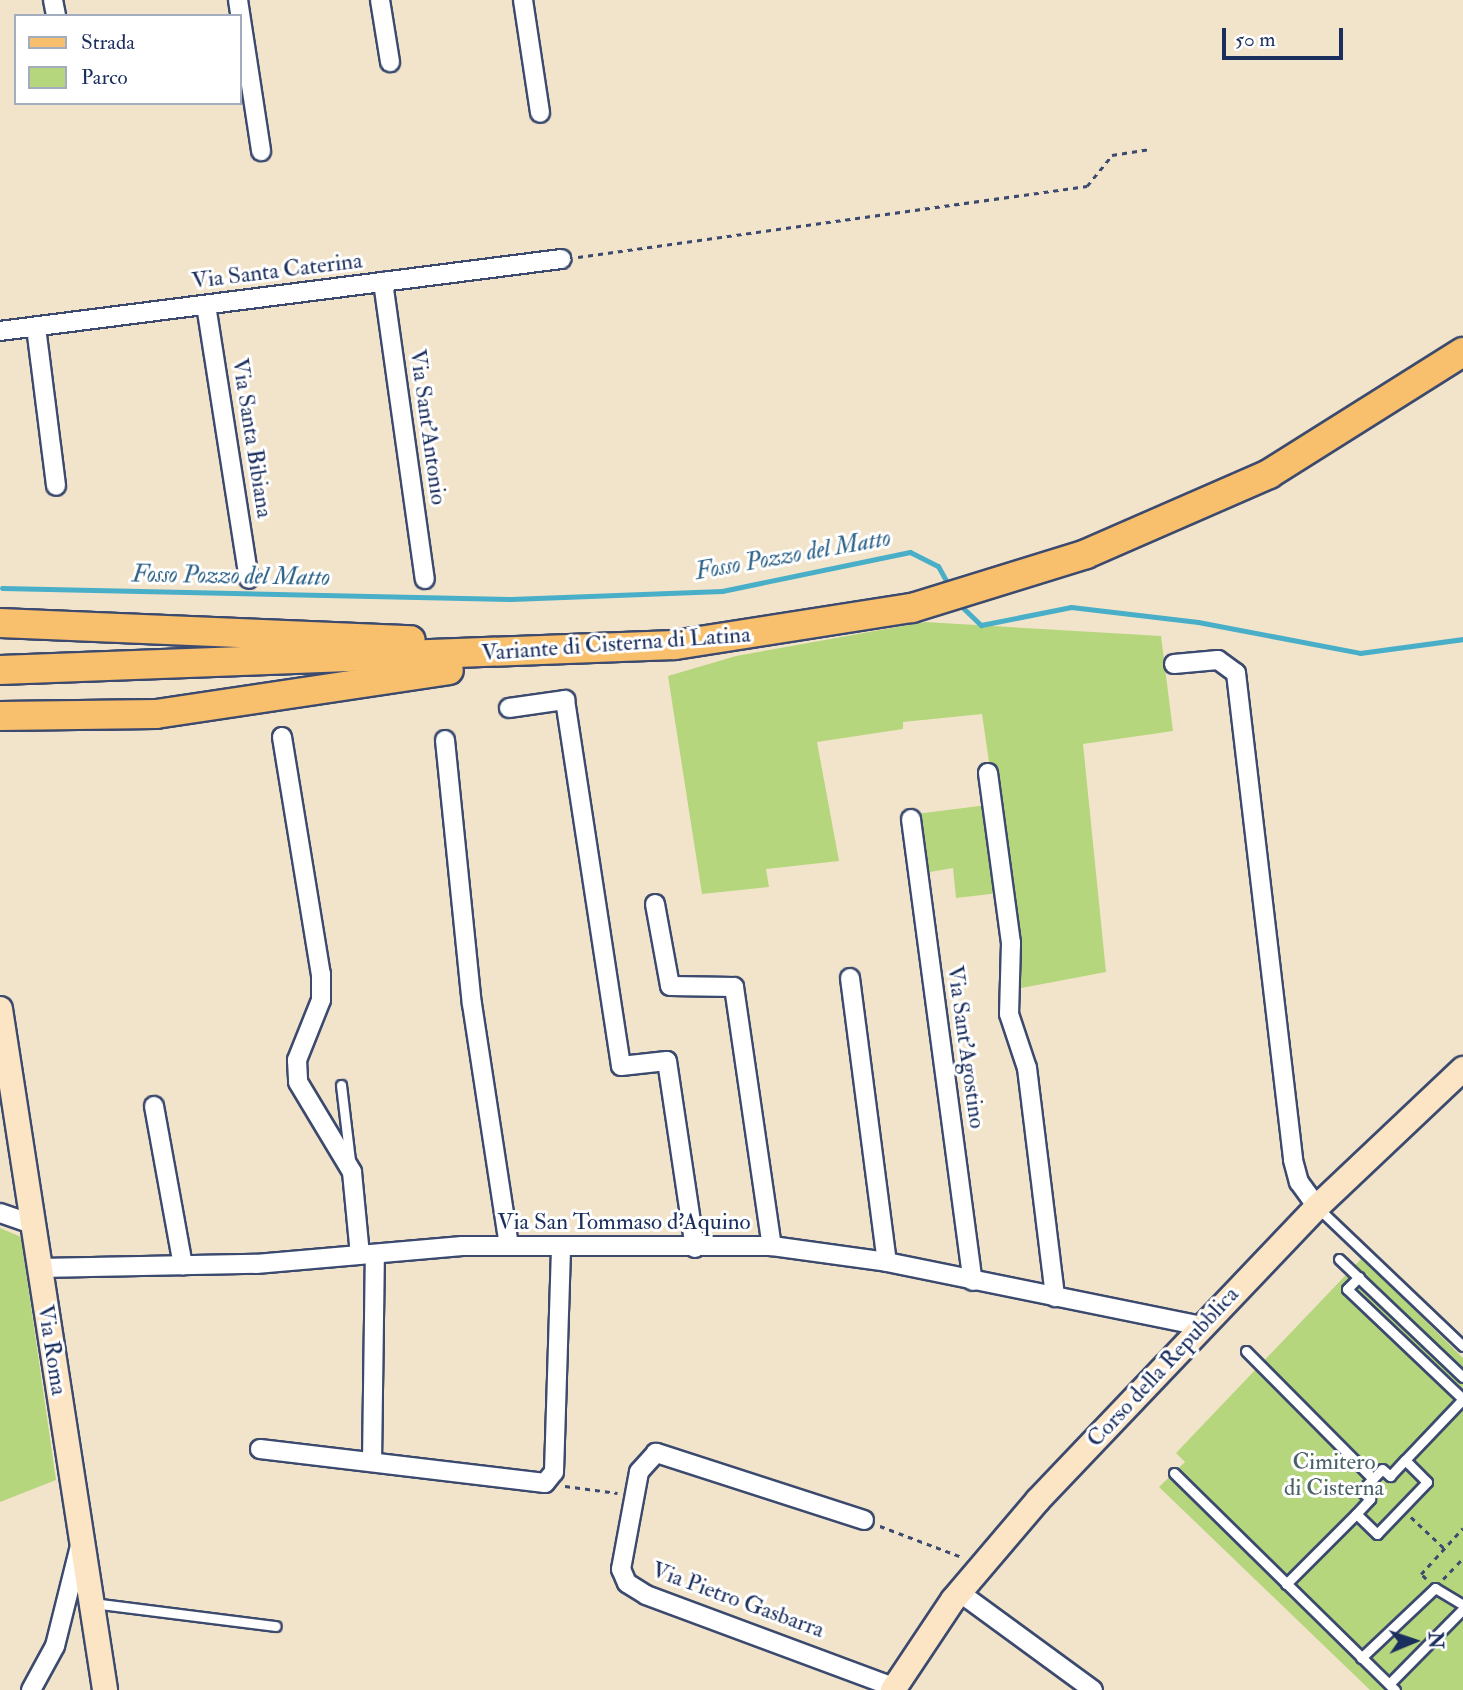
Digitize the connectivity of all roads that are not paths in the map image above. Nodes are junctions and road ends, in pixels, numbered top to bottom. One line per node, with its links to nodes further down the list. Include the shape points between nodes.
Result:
1 (380, 0): 4 (street)
2 (523, 0): 5 (street)
3 (242, 31): 6 (street)
4 (390, 62)
5 (540, 113)
6 (261, 151)
7 (561, 259): 8 (street, Via Santa Caterina)
8 (383, 282): 9 (street, Via Santa Caterina); 15 (street, Via Sant'Antonio)
9 (206, 305): 10 (street, Via Santa Caterina); 14 (street, Via Santa Bibiana)
10 (36, 327): 11 (street, Via Santa Caterina); 13 (street)
11 (0, 331)
12 (1463, 352): 17 (main road, Variante di Cisterna di Latina, via 1269,474 1086,554 912,608 778,633)
13 (56, 486)
14 (249, 579)
15 (425, 579)
16 (1, 622): 17 (main road)
17 (571, 649): 19 (main road, Variante di Cisterna di Latina); 22 (main road, via 175,712)
18 (1174, 664): 35 (street, via 1221,660 1236,673 1293,1160 1299,1182)
19 (0, 670)
20 (509, 708): 41 (street, via 565,699 621,1066 667,1061)
21 (0, 716): 22 (main road)
22 (40, 717): 23 (main road)
23 (0, 731)
24 (282, 737): 34 (street, via 321,974 321,1000 306,1025 297,1060 298,1082)
25 (445, 740): 38 (street, via 472,1004)
26 (988, 773): 49 (street, via 1011,943 1009,1013 1027,1068)
27 (911, 819): 48 (street, Via Sant'Agostino)
28 (655, 904): 40 (street, via 670,986 733,987)
29 (850, 978): 44 (street)
30 (0, 1009): 37 (street, Via Roma)
31 (1463, 1069): 35 (street, Corso della Repubblica)
32 (341, 1085): 34 (lane)
33 (154, 1107): 45 (street)
34 (352, 1172): 42 (street)
35 (1317, 1207): 50 (street, Corso della Repubblica); 51 (lane)
36 (0, 1213): 37 (street)
37 (32, 1224): 46 (street, Via Roma)
38 (509, 1245): 39 (street, Via San Tommaso d'Aquino); 42 (street, Via San Tommaso d'Aquino)
39 (561, 1246): 41 (street, Via San Tommaso d'Aquino); 57 (street, via 554,1472 545,1483)
40 (772, 1246): 41 (street, Via San Tommaso d'Aquino); 44 (street, Via San Tommaso d'Aquino)
41 (695, 1248)
42 (368, 1254): 45 (street, Via San Tommaso d'Aquino); 57 (street)
43 (1339, 1259): 47 (lane)
44 (887, 1262): 48 (street, Via San Tommaso d'Aquino)
45 (183, 1265): 46 (street, Via San Tommaso d'Aquino)
46 (40, 1268): 62 (street, Via Roma)
47 (1359, 1277): 53 (lane); 54 (lane, via 1347,1289)
48 (973, 1280): 49 (street, Via San Tommaso d'Aquino)
49 (1055, 1297): 50 (street, Via San Tommaso d'Aquino)
50 (1201, 1326): 64 (street, Corso della Repubblica)
51 (1463, 1346)
52 (1246, 1351): 59 (lane)
53 (1463, 1377)
54 (1463, 1399): 56 (lane)
55 (260, 1449): 57 (street)
56 (1405, 1460): 59 (lane, via 1390,1476 1382,1469); 60 (lane, via 1427,1482 1377,1534)
57 (372, 1462)
58 (1174, 1472): 63 (lane)
59 (1373, 1479): 60 (lane, via 1362,1491 1370,1499)
60 (1356, 1514): 63 (lane)
61 (864, 1520): 70 (street, Via Pietro Gasbarra, via 662,1453 643,1462 620,1557 630,1586)
62 (82, 1539): 65 (street, Via Roma); 71 (street, via 55,1646)
63 (1286, 1584): 68 (lane)
64 (959, 1592): 70 (street, Corso della Repubblica); 73 (street)
65 (91, 1603): 67 (lane); 72 (street, Via Roma)
66 (1463, 1607): 68 (lane, via 1435,1588); 69 (lane)
67 (276, 1626)
68 (1361, 1658): 69 (lane)
69 (1392, 1687)
70 (893, 1689)
71 (31, 1690)
72 (105, 1690)
73 (1093, 1690)

